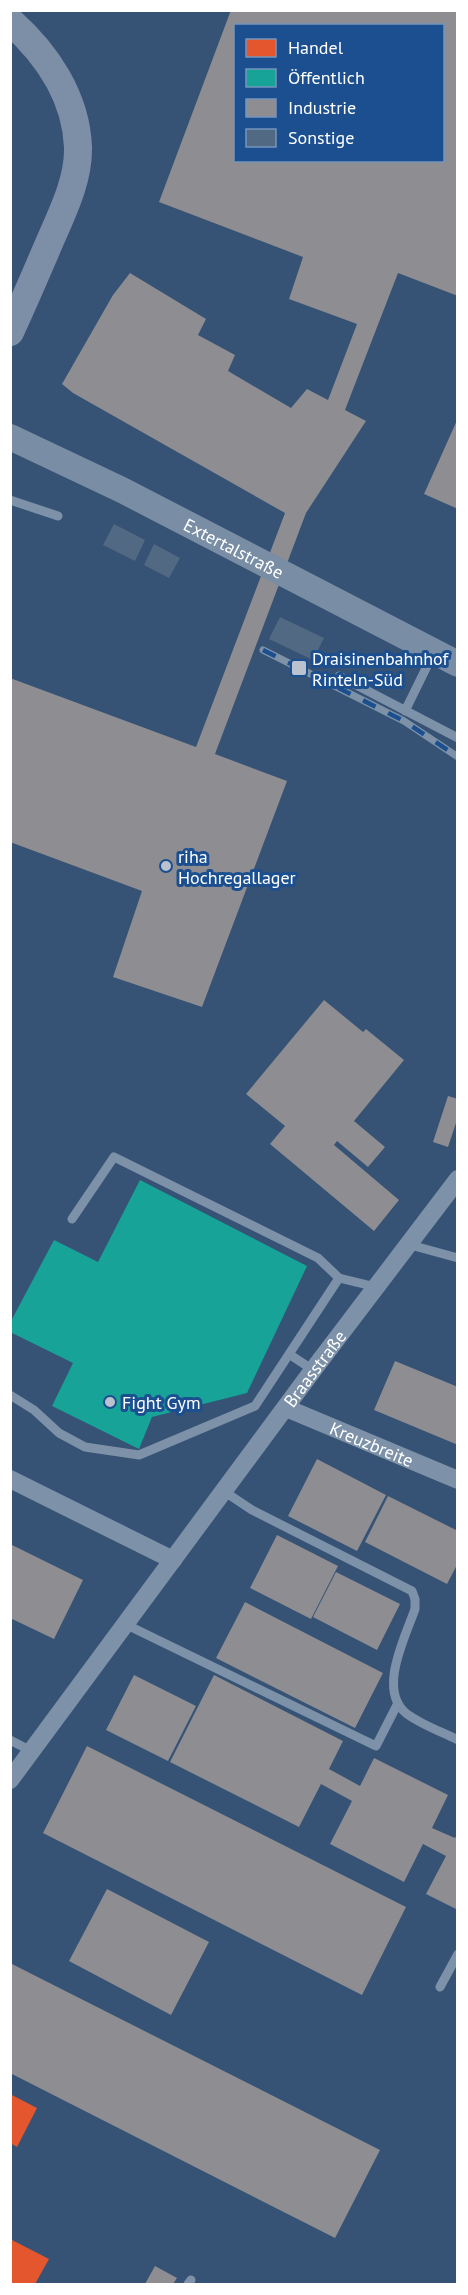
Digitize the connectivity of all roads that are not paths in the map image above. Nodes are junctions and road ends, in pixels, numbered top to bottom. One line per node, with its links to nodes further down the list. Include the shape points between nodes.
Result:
1 (10, 21): 3 (main road)
2 (10, 37): 3 (main road)
3 (38, 53): 4 (main road, via 67,95 78,148 66,203)
4 (10, 332)
5 (10, 437): 8 (main road, Extertalstraße, via 122,490)
6 (10, 500): 7 (lane)
7 (58, 516)
8 (434, 652): 9 (main road, Extertalstraße); 11 (lane)
9 (458, 664)
10 (339, 676): 11 (lane)
11 (405, 711): 12 (lane)
12 (458, 738)
13 (458, 1179): 15 (street, Braasstraße)
14 (72, 1219): 17 (lane, via 114,1157 318,1258)
15 (407, 1244): 16 (lane); 18 (street, Braasstraße)
16 (458, 1258)
17 (339, 1278): 18 (lane); 19 (lane)
18 (376, 1287): 20 (street, Braasstraße)
19 (289, 1354): 20 (lane); 21 (lane, via 255,1406 139,1455 85,1447 59,1433)
20 (313, 1370): 22 (street, Braasstraße)
21 (10, 1395)
22 (286, 1408): 24 (street, Kreuzbreite); 25 (street, Braasstraße)
23 (10, 1479): 26 (street)
24 (458, 1480)
25 (225, 1492): 26 (street, Braasstraße); 28 (lane, via 252,1510 412,1591 415,1609 392,1677)
26 (173, 1560): 27 (street, Braasstraße)
27 (127, 1625): 28 (lane, via 376,1746); 31 (street, Braasstraße)
28 (398, 1703): 30 (lane, via 406,1714)
29 (10, 1740): 31 (lane)
30 (458, 1740)
31 (33, 1752): 32 (street, Braasstraße)
32 (10, 1780)
33 (458, 1954): 34 (lane)
34 (440, 1987)

